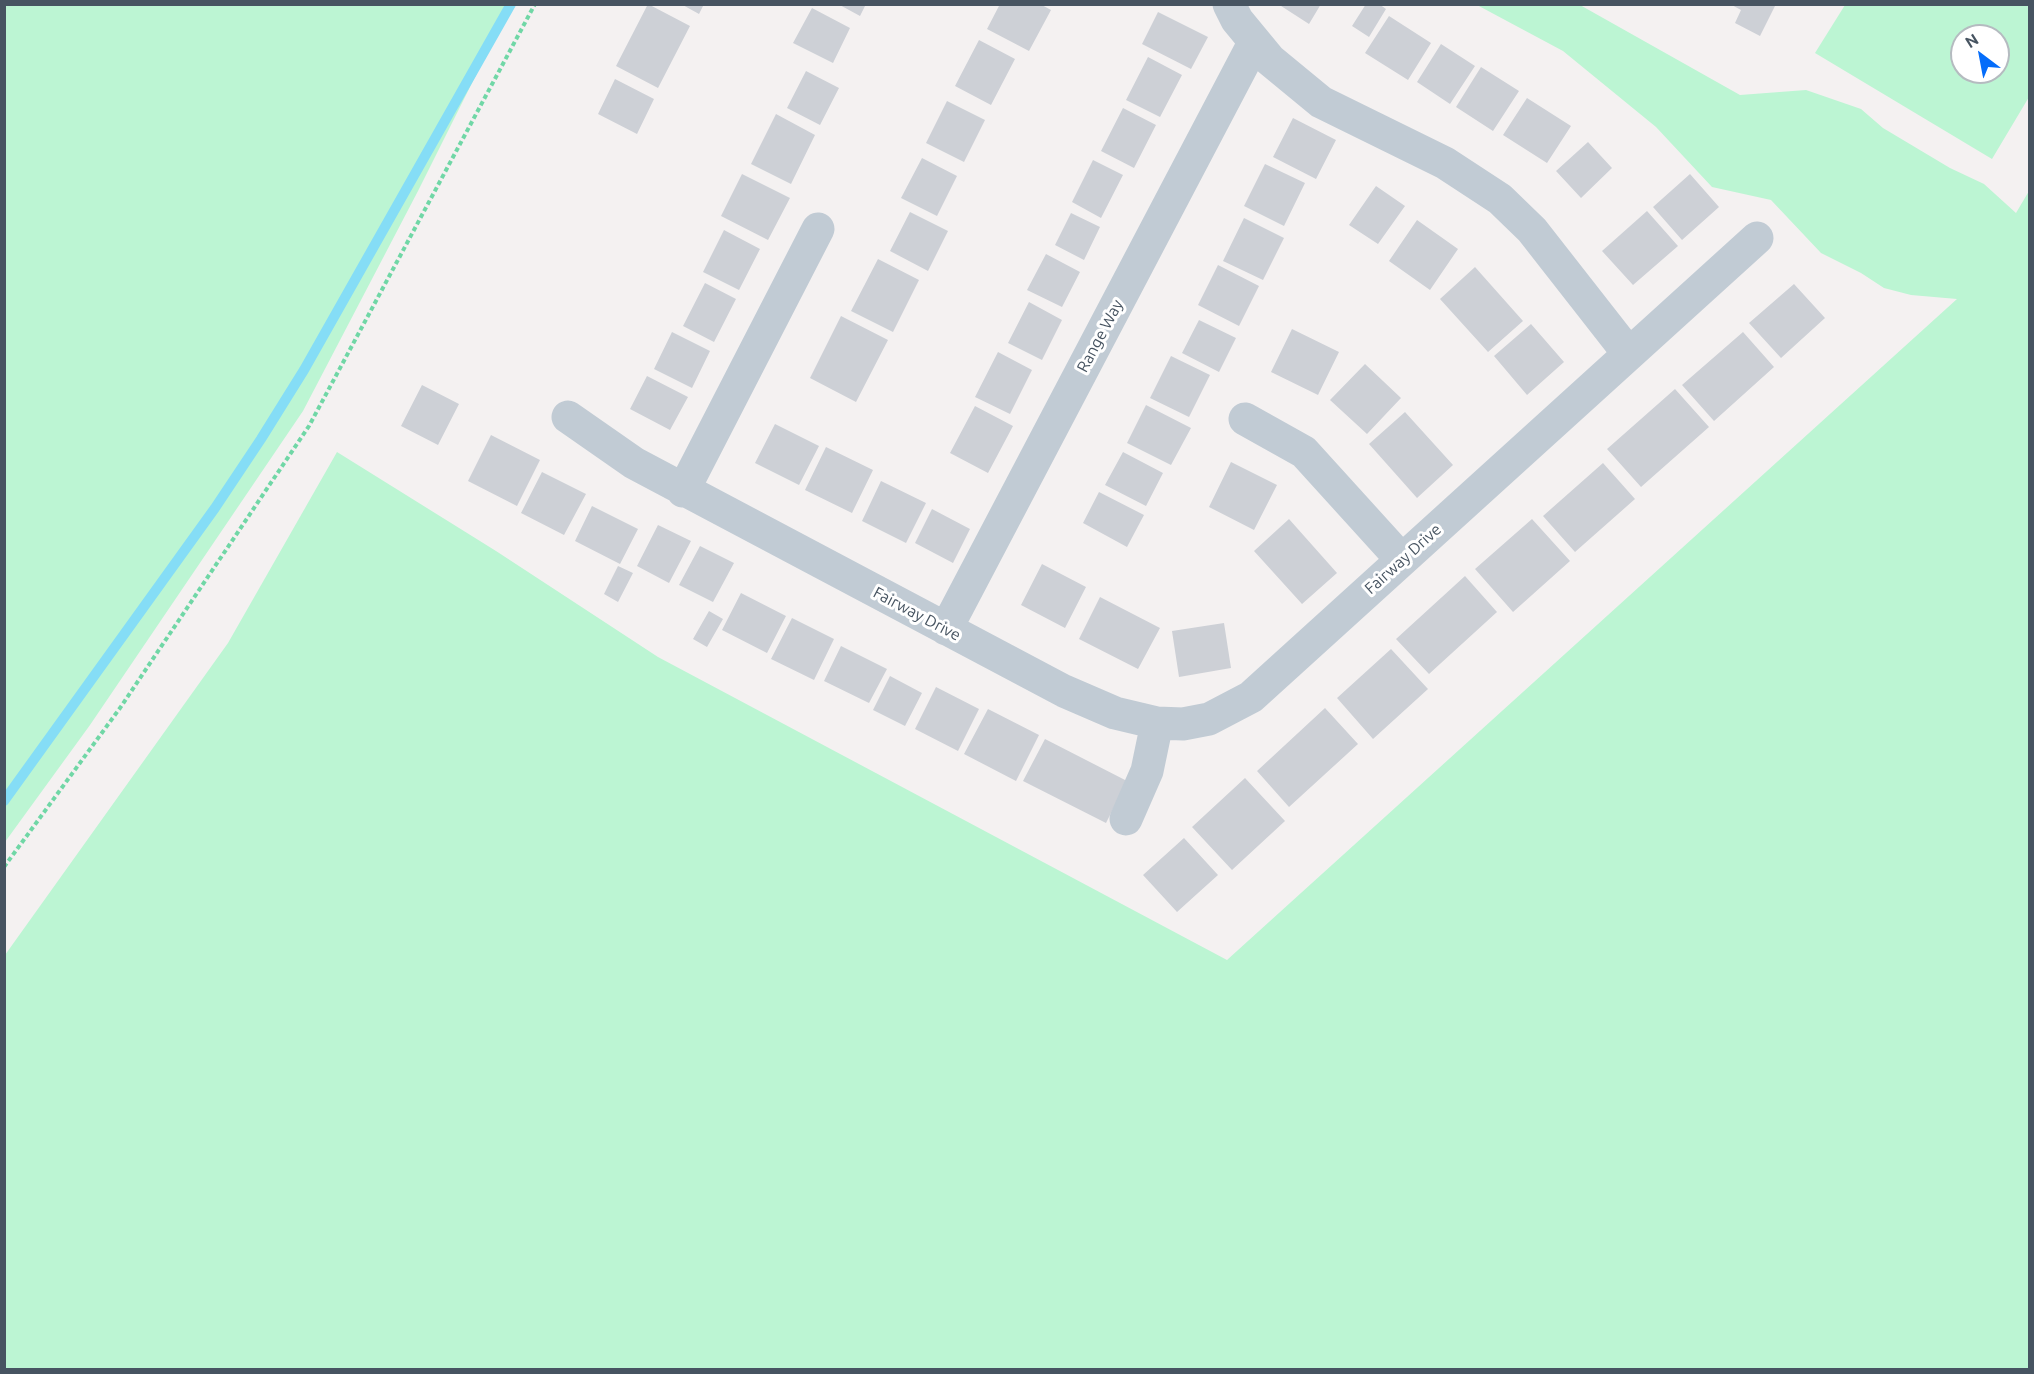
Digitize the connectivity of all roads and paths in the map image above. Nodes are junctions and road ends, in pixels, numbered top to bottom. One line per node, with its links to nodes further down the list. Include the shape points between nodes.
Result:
1 (535, 4): 14 (path, via 309,426 120,708)
2 (1229, 4): 3 (street)
3 (1254, 43): 6 (street, via 1321,102 1445,163 1500,199 1532,230); 11 (street, Range Way)
4 (818, 229): 9 (street)
5 (1757, 238): 6 (street, Fairway Drive)
6 (1629, 354): 10 (street, Fairway Drive)
7 (568, 417): 9 (street, Fairway Drive)
8 (1245, 419): 10 (street, via 1304,452)
9 (683, 491): 11 (street, Fairway Drive)
10 (1402, 560): 12 (street, Fairway Drive, via 1251,697 1209,719)
11 (946, 629): 12 (street, Fairway Drive, via 1093,705)
12 (1157, 723): 13 (street, via 1147,771)
13 (1126, 819)
14 (4, 867)

